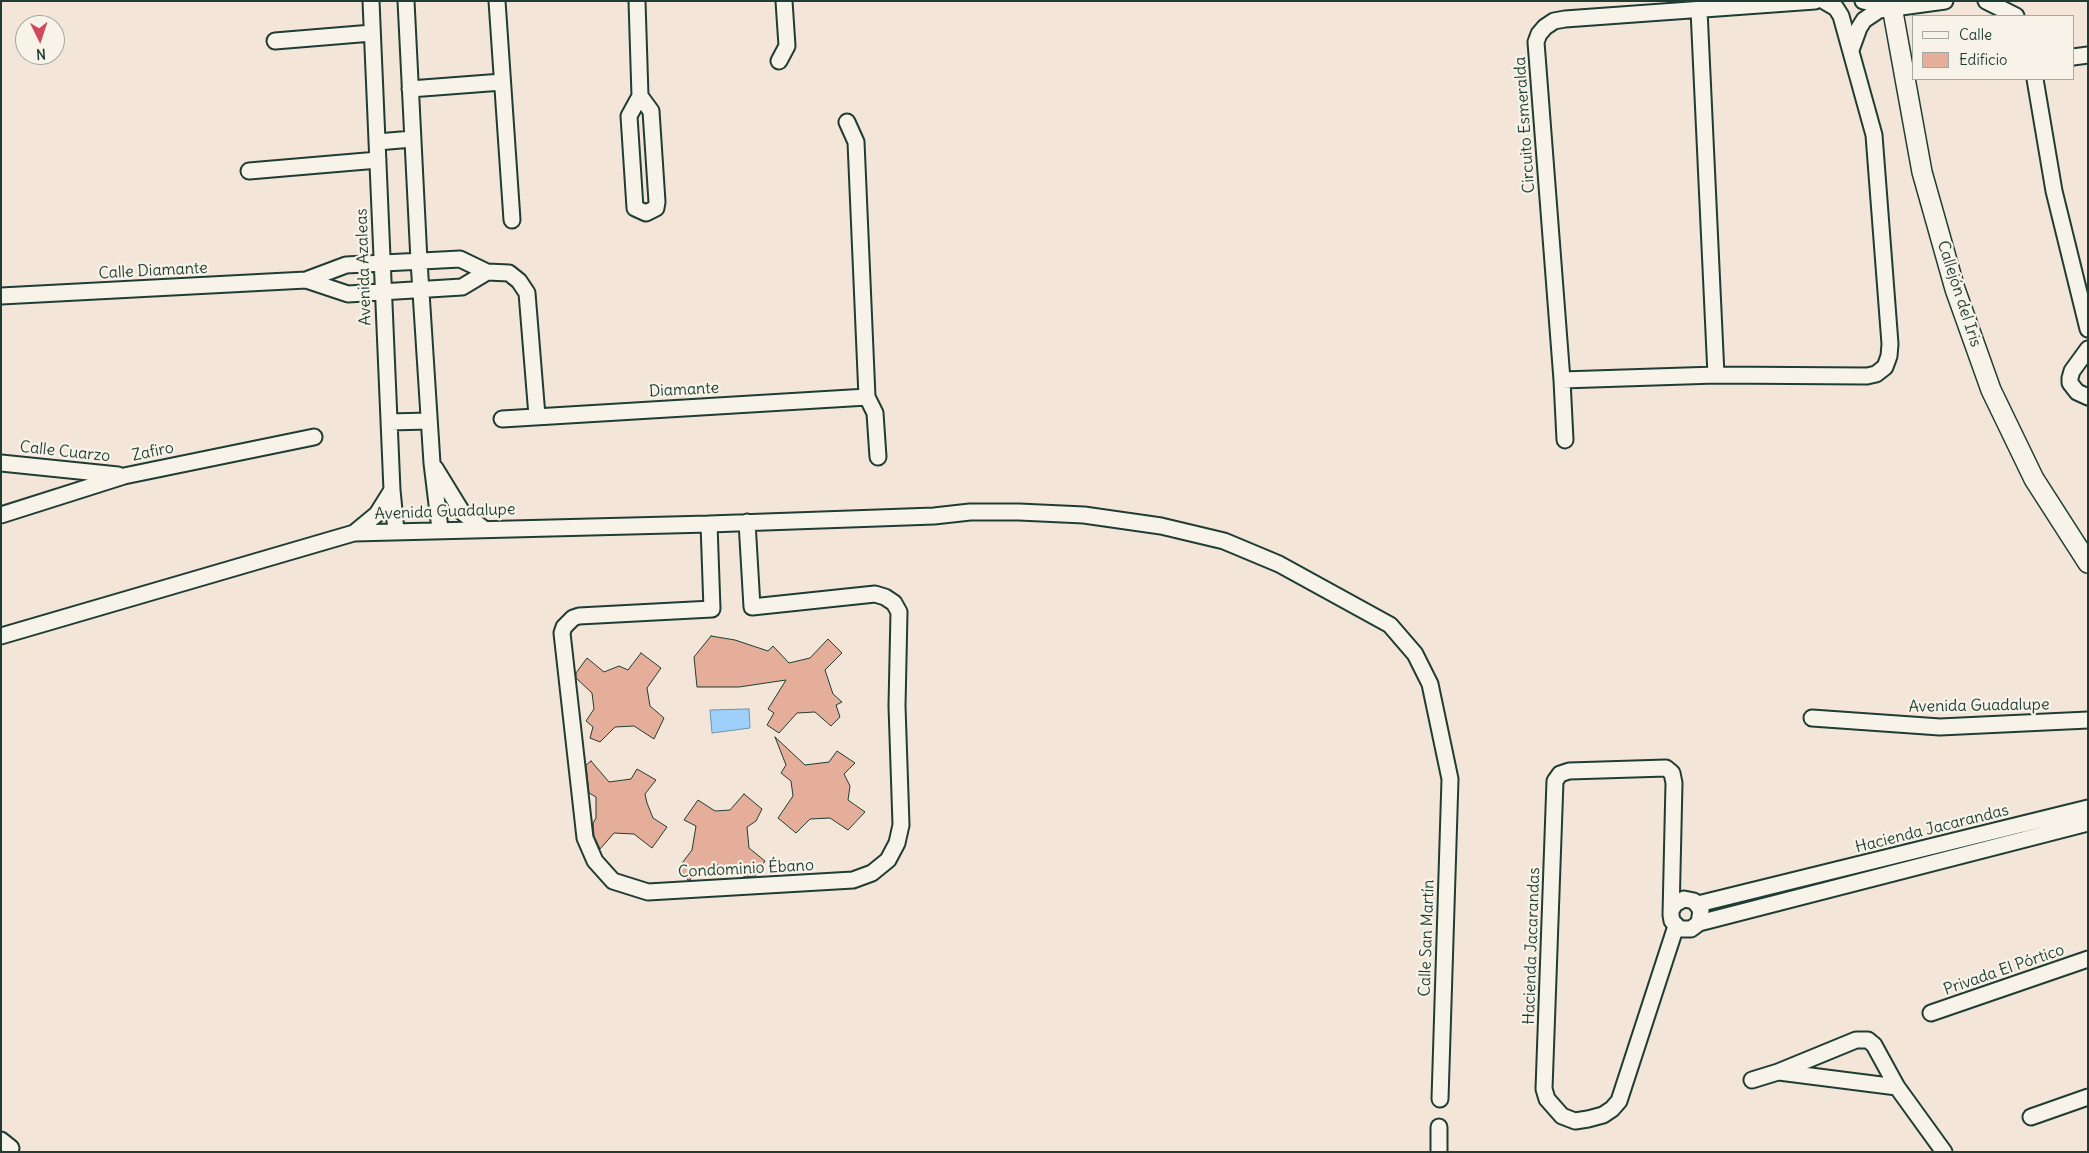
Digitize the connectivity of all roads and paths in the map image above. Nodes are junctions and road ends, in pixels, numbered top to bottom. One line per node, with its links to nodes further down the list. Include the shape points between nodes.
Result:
1 (371, 1): 14 (street, Avenida Azaleas)
2 (406, 1): 22 (street)
3 (497, 1): 21 (street)
4 (637, 1): 23 (street)
5 (784, 1): 19 (street, via 787,46)
6 (1815, 1): 12 (street, Circuito Esmeralda)
7 (1824, 1): 16 (street, via 1836,8 1841,16)
8 (1863, 1): 11 (street)
9 (1945, 1): 11 (street)
10 (1986, 1): 13 (street)
11 (1892, 4): 16 (street, via 1864,20); 62 (street, Callejón del Iris, via 1922,172 1955,289 1991,390 2034,479)
12 (1699, 10): 39 (street); 40 (street, Circuito Esmeralda, via 1554,21 1545,27 1536,42)
13 (2014, 15)
14 (372, 32): 15 (street); 26 (street, Avenida Azaleas)
15 (275, 41)
16 (1851, 50): 39 (street, via 1874,135 1890,344 1885,368 1867,376)
17 (2088, 55): 18 (street)
18 (2074, 57)
19 (780, 61)
20 (2035, 80): 37 (street, via 2054,191)
21 (502, 82): 22 (street); 29 (street)
22 (410, 89): 25 (street)
23 (640, 96): 23 (street, via 629,116 634,208 646,213 656,208 657,202 651,111)
24 (847, 122): 41 (street, via 856,142)
25 (413, 139): 26 (street); 30 (street)
26 (376, 142): 27 (street, Avenida Azaleas)
27 (378, 160): 28 (street); 31 (street, Avenida Azaleas)
28 (249, 171)
29 (512, 220)
30 (419, 261): 31 (street, Calle Diamante); 32 (street, Calle Diamante, via 460,259); 34 (street)
31 (382, 263): 33 (street, Calle Diamante, via 346,265); 35 (street, Avenida Azaleas)
32 (487, 272): 34 (street, Calle Diamante, via 462,287); 43 (street, Calle Diamante, via 509,273 527,293)
33 (306, 280): 35 (street, Calle Diamante, via 348,294); 36 (street, Calle Diamante)
34 (421, 290): 35 (street, Calle Diamante); 45 (street)
35 (383, 292): 46 (street, Avenida Azaleas)
36 (1, 296)
37 (2088, 329)
38 (2088, 349): 42 (street, via 2072,371 2070,383)
39 (1716, 375): 40 (street)
40 (1562, 380): 48 (street, Circuito Esmeralda)
41 (867, 397): 43 (street, Diamante); 49 (street, via 875,413)
42 (2088, 397)
43 (537, 416): 44 (street, Diamante)
44 (502, 418)
45 (429, 421): 46 (street); 51 (street)
46 (389, 422): 53 (street, Avenida Azaleas)
47 (314, 437): 52 (street, Zafiro)
48 (1565, 440)
49 (878, 457)
50 (1, 463): 52 (street, Calle Cuarzo)
51 (432, 463): 58 (street); 59 (street, via 462,512)
52 (124, 476): 54 (street, Zafiro)
53 (392, 490): 60 (street, Avenida Azaleas); 61 (street, via 377,514)
54 (1, 515)
55 (904, 517): 56 (street, Avenida Guadalupe); 80 (street, Calle San Martín, via 1019,512 1084,515 1161,526 1224,541 1279,564 1390,625 1414,654 1430,684 1450,779)
56 (747, 522): 57 (street, Avenida Guadalupe); 57 (street, Condominio Ébano, via 752,607 875,594 894,603 896,608 900,622 897,706 901,825 897,843 888,860 872,873 853,880 648,892 613,881 595,861 585,838 562,633 573,618 579,616 712,609)
57 (709, 524): 59 (street, Avenida Guadalupe)
58 (440, 529): 59 (street, Avenida Guadalupe); 60 (street, Avenida Guadalupe)
59 (484, 529)
60 (396, 531): 61 (street, Avenida Guadalupe)
61 (354, 532): 63 (street, Avenida Guadalupe)
62 (2088, 563)
63 (1, 636)
64 (1812, 718): 65 (street, Avenida Guadalupe, via 1940,728)
65 (2088, 720)
66 (2088, 808): 68 (street, Hacienda Jacarandas)
67 (2088, 823): 69 (street, Hacienda Jacarandas)
68 (1851, 867): 69 (street); 70 (street, Hacienda Jacarandas)
69 (1856, 883): 72 (street, Hacienda Jacarandas)
70 (1698, 904): 71 (street, via 1684,899); 72 (street, via 1701,910)
71 (1672, 909): 73 (street, via 1672,921); 73 (street, Hacienda Jacarandas, via 1672,773 1666,768 1560,774 1555,781 1544,1089 1547,1099 1562,1116 1575,1121 1588,1119 1612,1109 1619,1101)
72 (1699, 923): 73 (street, via 1691,929)
73 (1676, 926)
74 (2088, 960): 75 (street, Privada El Pórtico)
75 (1931, 1013)
76 (1778, 1072): 77 (street); 78 (street); 78 (street, via 1856,1040 1868,1040)
77 (1752, 1080)
78 (1897, 1087): 84 (street)
79 (2088, 1097): 81 (street)
80 (1440, 1099)
81 (2031, 1117)
82 (1439, 1127): 83 (street)
83 (1439, 1152)
84 (1944, 1152)

